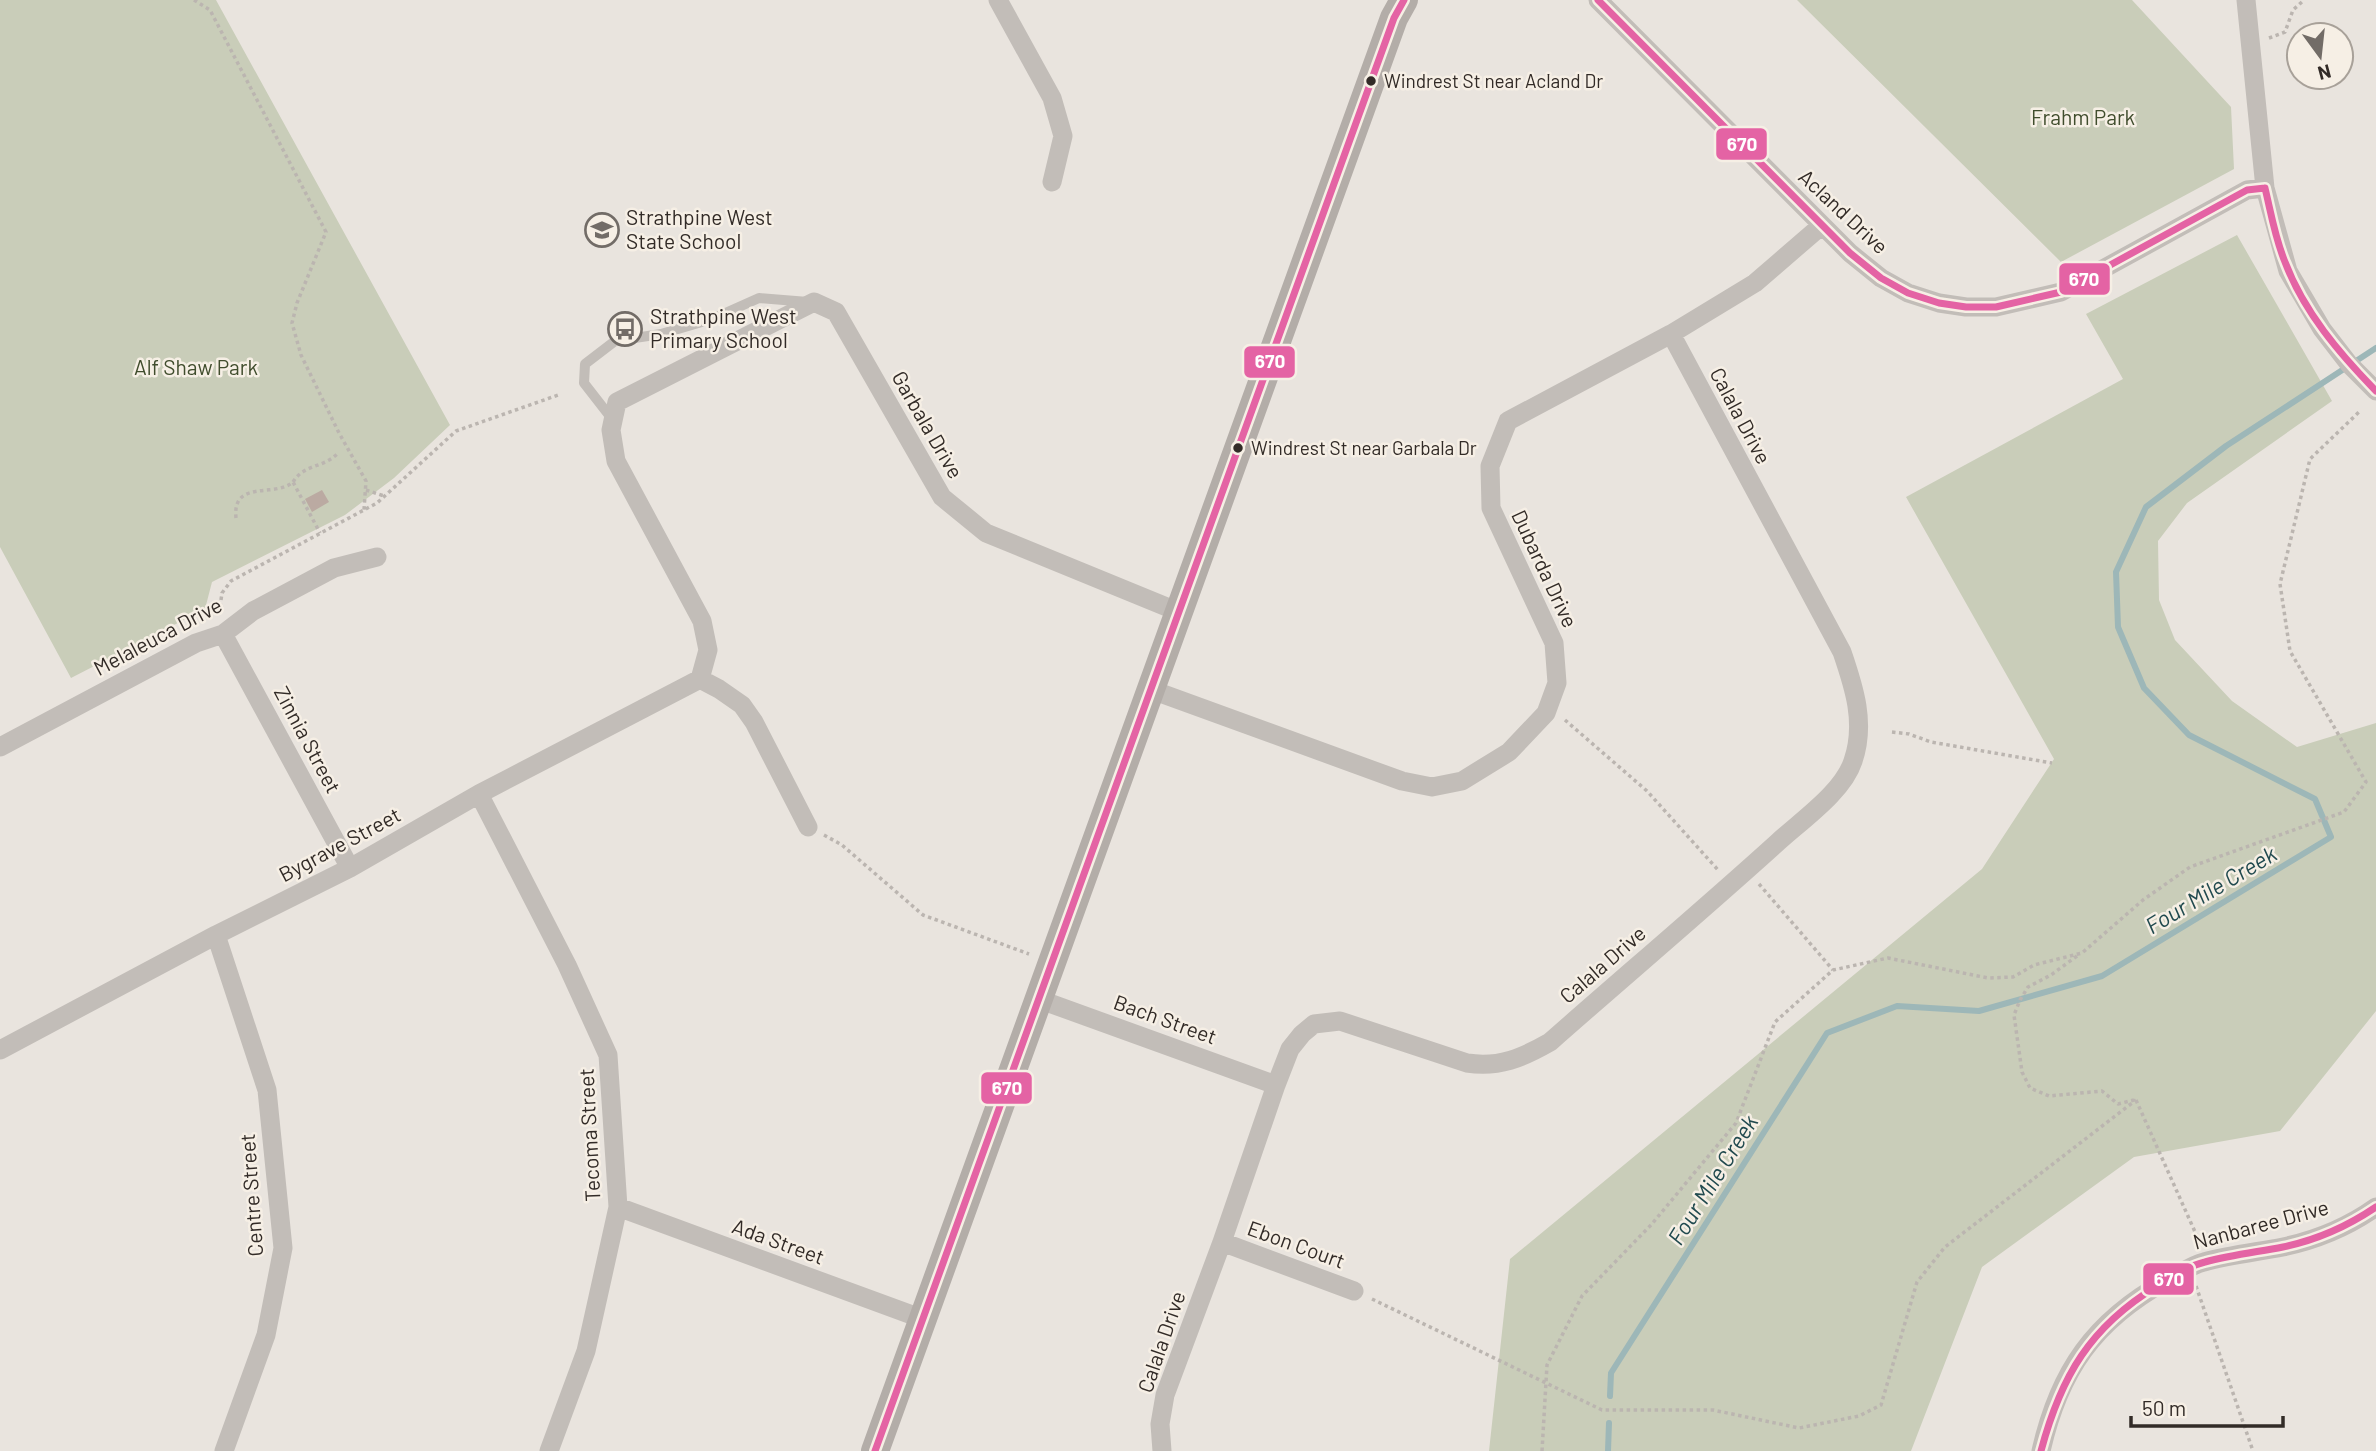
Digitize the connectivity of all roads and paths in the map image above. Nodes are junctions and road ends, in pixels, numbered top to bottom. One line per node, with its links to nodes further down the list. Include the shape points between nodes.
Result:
1 (194, 0): 19 (path, via 210,10 326,232 292,323 301,355 360,468)
2 (1404, 0): 28 (street)
3 (1598, 0): 10 (street, Acland Drive)
4 (2246, 0): 9 (street)
5 (2304, 0): 7 (path, via 2293,10 2285,32)
6 (1006, 3): 8 (street, via 1052,98 1063,136)
7 (2260, 40)
8 (1052, 182)
9 (2265, 188): 10 (street, Acland Drive, via 2247,190 2060,292 1996,307 1939,303 1908,293 1881,278); 13 (street, via 2288,271 2322,329)
10 (1821, 226): 12 (street, Dubarda Drive, via 1755,283)
11 (814, 302): 16 (street, via 617,402); 16 (lane, via 759,299 661,334 615,341 584,365 584,383); 28 (street, Garbala Drive, via 836,312 942,497 986,533)
12 (1671, 334): 31 (street, Dubarda Drive, via 1508,421 1490,467 1491,508 1554,643 1557,683 1546,713 1509,752 1462,780 1432,787 1402,781); 39 (street, Calala Drive, via 1842,652 1856,690 1859,729 1853,762 1839,787)
13 (2376, 391)
14 (561, 394): 20 (path, via 456,431)
15 (2359, 412): 41 (path, via 2310,459 2280,584 2290,651 2366,782 2344,812 2190,867)
16 (613, 420): 30 (street, via 616,461 702,621 708,650)
17 (337, 454): 18 (path, via 303,470)
18 (293, 482): 22 (path, via 242,497); 25 (path)
19 (366, 490): 20 (path); 21 (path)
20 (385, 496): 21 (path)
21 (364, 510): 23 (path)
22 (236, 518)
23 (335, 525): 24 (path); 25 (path)
24 (339, 530)
25 (320, 533): 27 (path, via 231,581 222,593)
26 (377, 556): 29 (street, Melaleuca Drive, via 334,568 253,611)
27 (220, 607)
28 (1179, 612): 31 (street)
29 (223, 634): 34 (street, Melaleuca Drive, via 196,643); 38 (street, Zinnia Street)
30 (700, 679): 36 (street, Bygrave Street); 37 (street, via 742,705)
31 (1152, 690): 44 (street)
32 (1563, 718): 39 (path, via 1647,791)
33 (1892, 732): 35 (path)
34 (0, 747)
35 (2052, 763)
36 (479, 794): 38 (street, Bygrave Street); 48 (street, Tecoma Street, via 608,1055)
37 (808, 827): 42 (path, via 842,845 923,915)
38 (350, 868): 40 (street, Bygrave Street)
39 (1731, 884): 43 (path, via 1743,896 1758,883); 46 (street, Calala Drive, via 1550,1042 1529,1054 1486,1066 1340,1021 1314,1024 1290,1049)
40 (216, 935): 45 (street, Bygrave Street); 56 (street, Centre Street, via 267,1090 283,1248 266,1335)
41 (2082, 953): 43 (path, via 2034,965 2013,977 1988,978 1888,958); 47 (path, via 2028,987 2020,1000 2014,1014 2022,1072 2030,1088 2049,1096 2102,1091 2118,1104)
42 (1034, 956)
43 (1833, 970): 55 (path, via 1775,1022 1735,1124 1651,1225 1582,1296 1547,1365)
44 (1038, 999): 46 (street, Bach Street); 54 (street)
45 (0, 1050)
46 (1276, 1085): 50 (street, Calala Drive)
47 (2136, 1100): 51 (path); 55 (path, via 1945,1247 1917,1282 1881,1405 1859,1416 1799,1428 1713,1410 1602,1410)
48 (618, 1207): 54 (street, Ada Street); 57 (street, Tecoma Street, via 586,1350)
49 (2376, 1207): 52 (street, Nanbaree Drive, via 2324,1236 2201,1262)
50 (1222, 1242): 53 (street, Ebon Court); 59 (street, Calala Drive, via 1165,1395)
51 (2201, 1243)
52 (2189, 1269): 61 (street, Nanbaree Drive, via 2116,1314 2088,1344 2066,1377 2049,1416); 62 (path)
53 (1354, 1291): 55 (path)
54 (923, 1319): 58 (street)
55 (1545, 1382): 60 (path)
56 (224, 1451)
57 (549, 1451)
58 (875, 1451)
59 (1162, 1451)
60 (1542, 1451)
61 (2041, 1451)
62 (2253, 1451)

